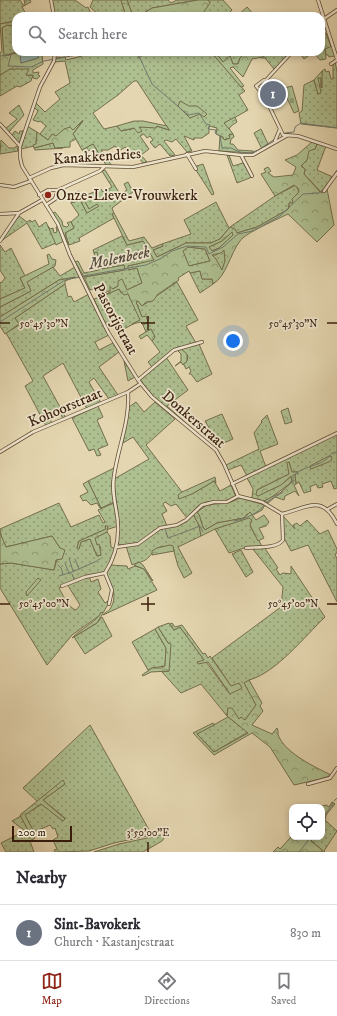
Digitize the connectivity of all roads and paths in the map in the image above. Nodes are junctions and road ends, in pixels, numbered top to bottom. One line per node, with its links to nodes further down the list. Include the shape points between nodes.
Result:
1 (51, 0): 4 (street)
2 (318, 0): 5 (street)
3 (337, 10): 6 (street)
4 (53, 12)
5 (321, 12)
6 (325, 17)
7 (325, 26): 10 (street)
8 (54, 56): 16 (street, via 40,88)
9 (288, 56): 12 (street)
10 (337, 60): 11 (street)
11 (331, 64)
12 (266, 80): 13 (street); 13 (street, via 256,86)
13 (262, 92): 15 (street)
14 (0, 124): 16 (street)
15 (281, 136): 17 (street, Kanakkendries, via 298,136); 19 (street, Kanakkendries, via 258,153)
16 (20, 146): 24 (street, Pastorijstraat, via 21,161)
17 (337, 149)
18 (189, 154): 19 (street, Kanakkendries, via 205,151); 20 (street, Kanakkendries, via 133,167); 21 (street)
19 (241, 155): 23 (street)
20 (104, 167): 24 (street, Kanakkendries, via 60,166); 26 (street)
21 (196, 169)
22 (337, 173): 27 (street)
23 (252, 176)
24 (30, 179): 25 (street, Kanakkendries, via 14,187); 28 (street, Pastorijstraat)
25 (0, 185)
26 (58, 190): 28 (street, via 48,190); 30 (street, via 55,199)
27 (324, 191)
28 (39, 195): 29 (street, Pastorijstraat)
29 (42, 200): 30 (street, Pastorijstraat); 31 (street)
30 (46, 205): 35 (street, Pastorijstraat, via 62,231 70,255 108,332)
31 (19, 213): 32 (street); 33 (street)
32 (0, 214)
33 (0, 241)
34 (202, 342): 35 (street, via 174,350)
35 (138, 380): 36 (street, Pastorijstraat)
36 (140, 384): 37 (street, Kohoorstraat); 40 (street, Donkerstraat, via 152,398 216,450)
37 (128, 392): 39 (street, Kohoorstraat, via 33,432); 46 (street, via 126,425 113,484 119,525)
38 (337, 433): 40 (street)
39 (0, 452)
40 (232, 484): 41 (street, Donkerstraat)
41 (238, 496): 44 (street, via 262,502); 46 (street, via 227,502 202,505 177,525 160,528 138,544)
42 (337, 504): 43 (street)
43 (328, 509): 44 (street, via 320,505 311,505); 45 (street)
44 (282, 514): 47 (street, via 281,543)
45 (337, 524)
46 (117, 547): 48 (street, via 111,564)
47 (246, 548)
48 (104, 573): 49 (street); 50 (street, via 112,590)
49 (62, 586)
50 (109, 604)
51 (337, 768): 52 (street, via 330,778)
52 (308, 784)

